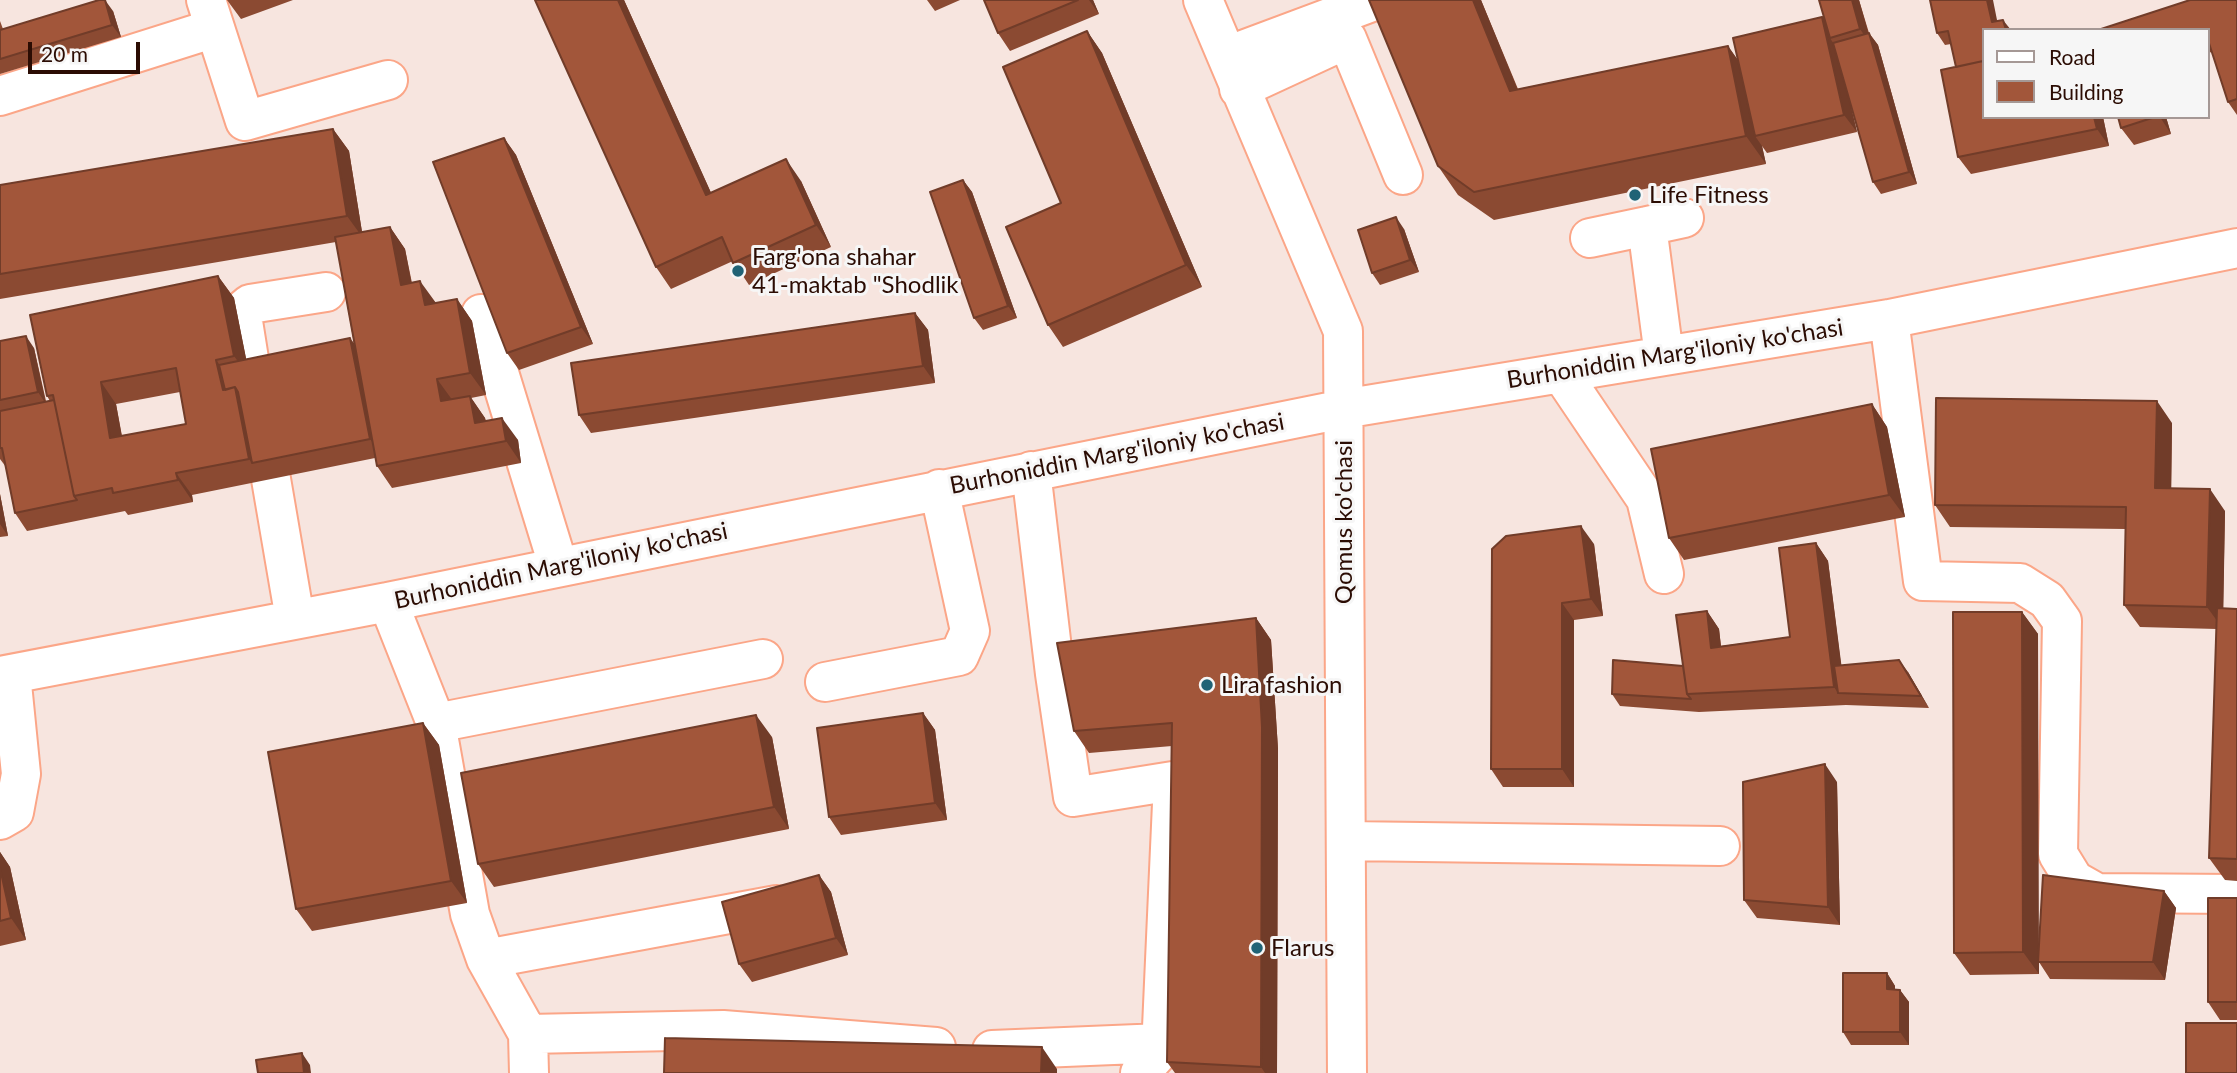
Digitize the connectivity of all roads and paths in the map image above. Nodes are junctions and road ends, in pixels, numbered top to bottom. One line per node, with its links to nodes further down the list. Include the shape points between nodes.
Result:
1 (1203, 0): 5 (street, Qomus ko'chasi)
2 (1377, 0): 3 (street)
3 (1328, 9): 5 (street)
4 (211, 14): 6 (street, via 245,121); 7 (street)
5 (1233, 72): 8 (street, via 1347,40); 19 (street, Qomus ko'chasi, via 1343,331)
6 (388, 80)
7 (0, 96)
8 (1403, 175)
9 (1684, 218): 10 (street)
10 (1647, 226): 11 (street); 16 (street)
11 (1590, 239)
12 (2237, 248): 15 (street, Burhoniddin Marg'iloniy ko'chasi)
13 (326, 292): 18 (street, via 250,304 244,309)
14 (481, 314): 23 (street)
15 (1889, 319): 16 (street, Burhoniddin Marg'iloniy ko'chasi); 34 (street, via 1923,581 2020,583 2047,600 2062,621 2058,855 2074,880 2097,893)
16 (1664, 356): 17 (street, Burhoniddin Marg'iloniy ko'chasi)
17 (1560, 373): 19 (street, Burhoniddin Marg'iloniy ko'chasi); 24 (street, via 1646,499)
18 (252, 377)
19 (1343, 409): 20 (street, Burhoniddin Marg'iloniy ko'chasi); 32 (street, Qomus ko'chasi)
20 (1031, 471): 22 (street, Burhoniddin Marg'iloniy ko'chasi); 38 (street, via 1073,797 1173,781)
21 (271, 480): 26 (street)
22 (939, 489): 23 (street, Burhoniddin Marg'iloniy ko'chasi); 29 (street, via 970,631 959,656)
23 (558, 565): 25 (street, Burhoniddin Marg'iloniy ko'chasi)
24 (1664, 574)
25 (388, 602): 26 (street, Burhoniddin Marg'iloniy ko'chasi); 30 (street)
26 (295, 619): 28 (street, Burhoniddin Marg'iloniy ko'chasi)
27 (763, 659): 30 (street)
28 (5, 675): 31 (street, via 21,774 14,812)
29 (825, 682)
30 (436, 723): 36 (street, via 470,914)
31 (0, 820)
32 (1346, 841): 33 (street); 40 (street, Qomus ko'chasi)
33 (1720, 846)
34 (2237, 894)
35 (788, 902): 36 (street)
36 (486, 959): 37 (street)
37 (528, 1034): 38 (street, via 723,1030 981,1051); 39 (street)
38 (1151, 1058)
39 (529, 1073)
40 (1347, 1073)

